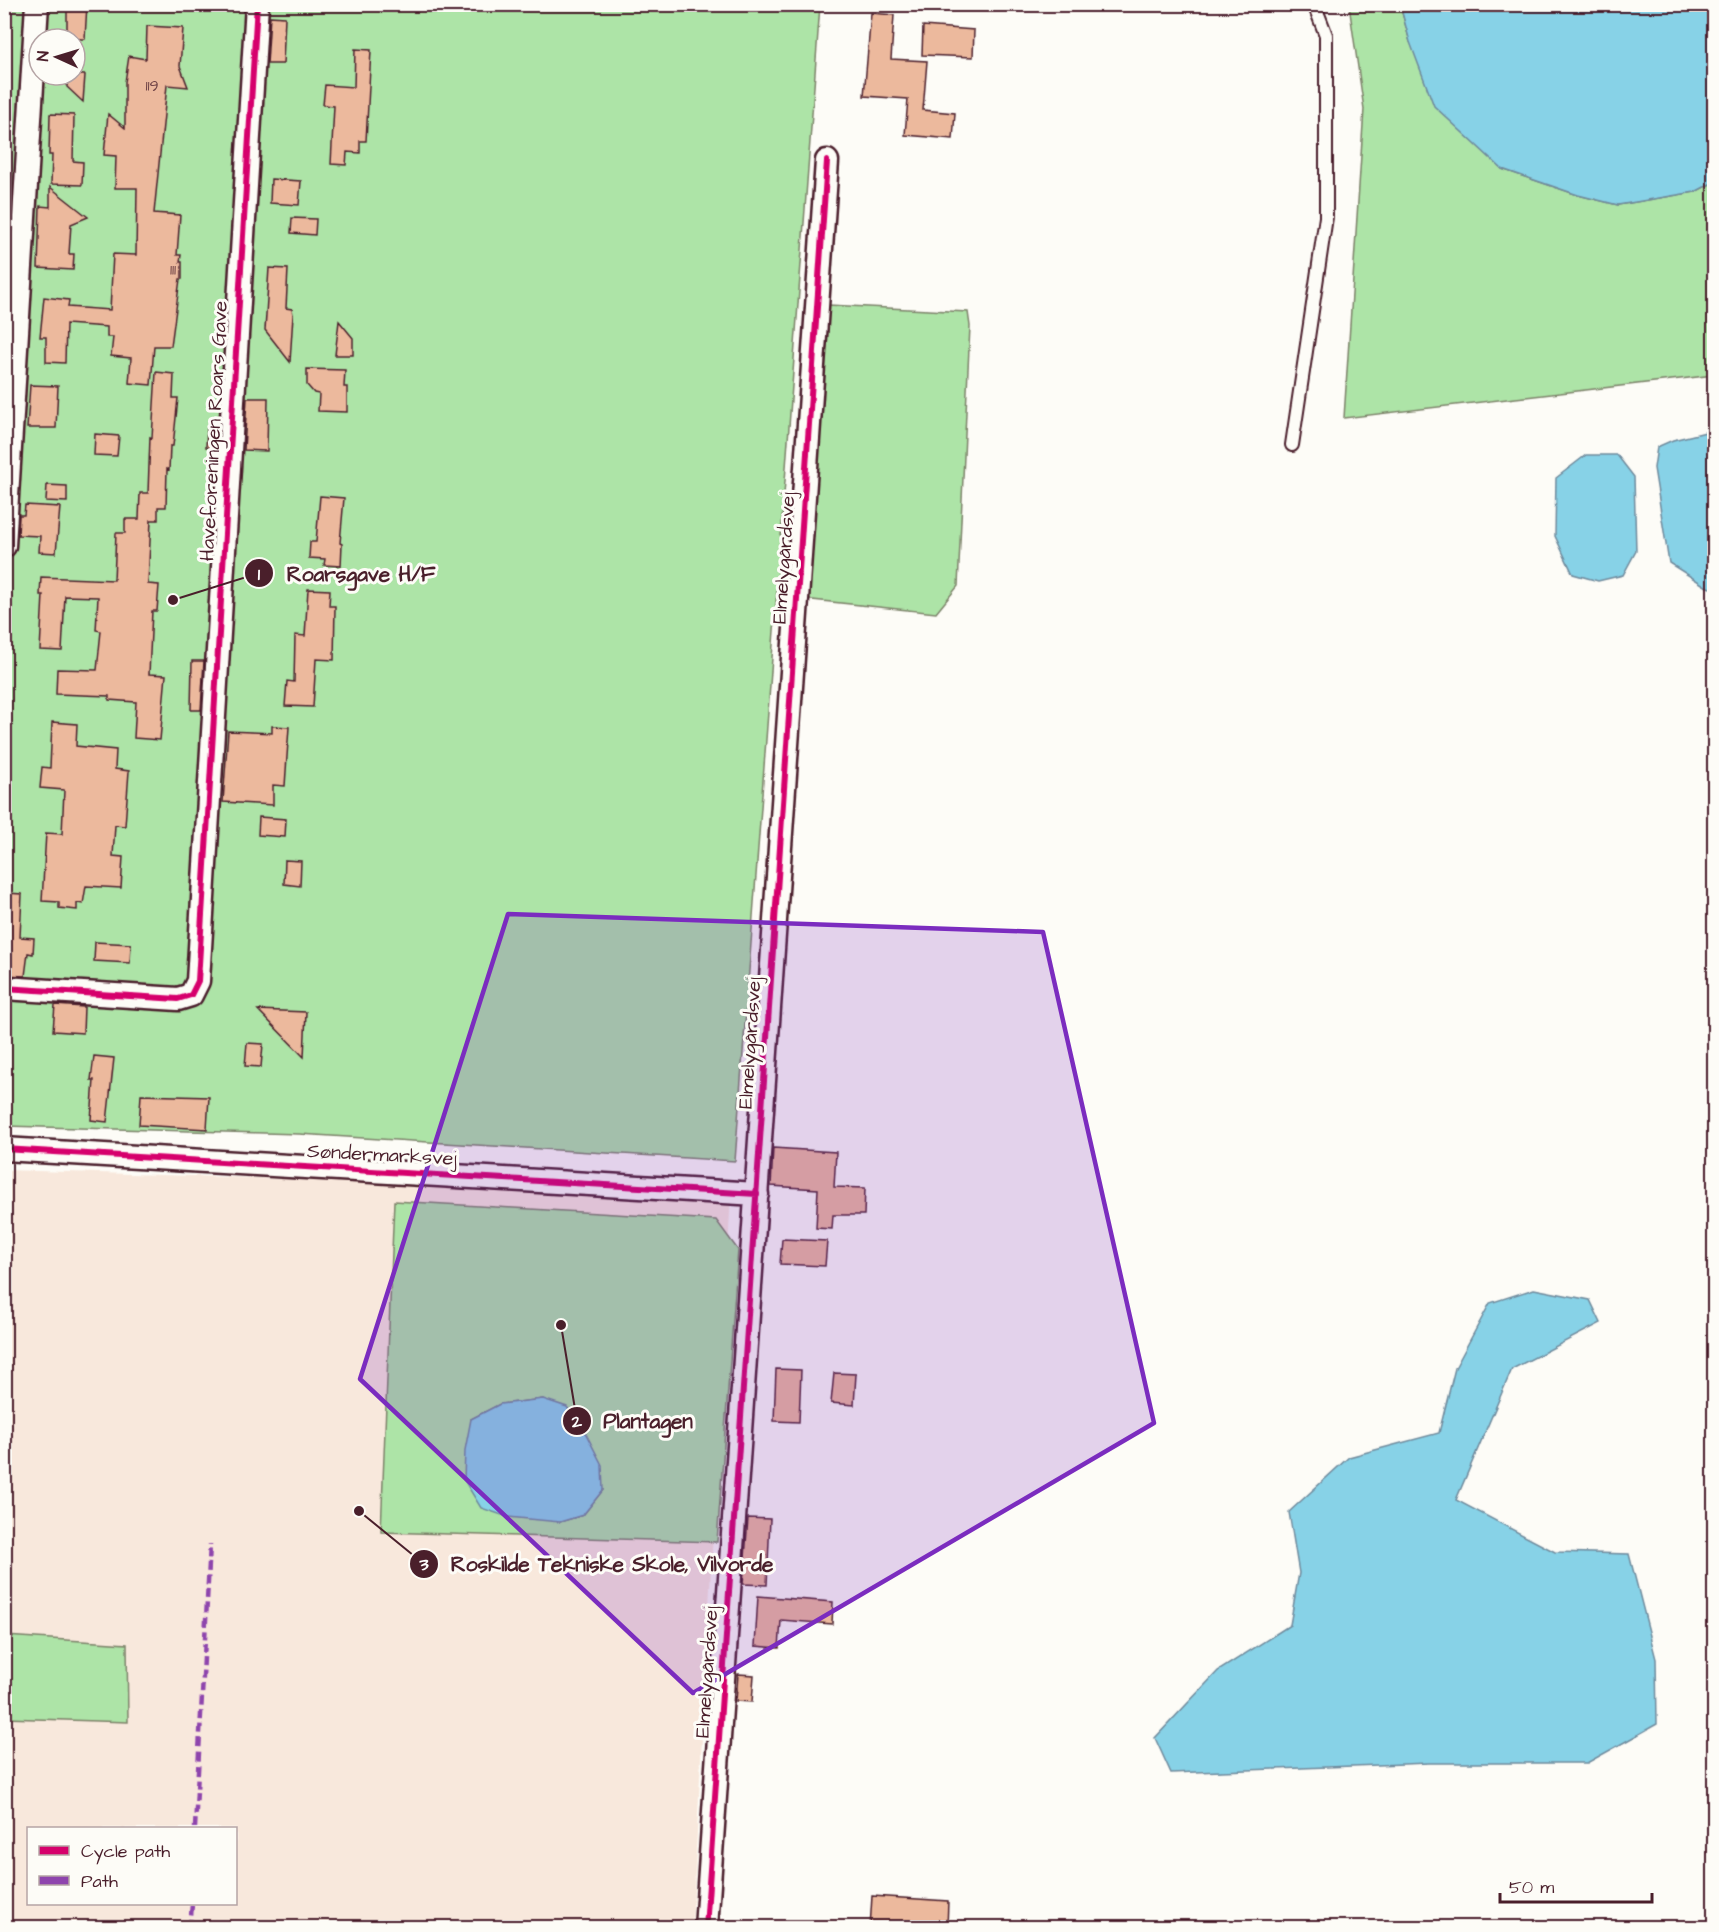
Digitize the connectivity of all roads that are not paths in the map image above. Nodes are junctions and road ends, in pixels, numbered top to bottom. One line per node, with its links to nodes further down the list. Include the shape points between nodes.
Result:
1 (37, 4): 6 (street)
2 (257, 4): 7 (street, Haveforeningen Roars Gave, via 198,981 191,995 178,999)
3 (1314, 4): 5 (lane, via 1326,34 1326,217)
4 (827, 161): 9 (street, Elmelygårdsvej)
5 (1292, 445)
6 (4, 546)
7 (4, 988)
8 (4, 1149): 9 (street, Søndermarksvej)
9 (757, 1194): 10 (street, Elmelygårdsvej)
10 (706, 1928)

